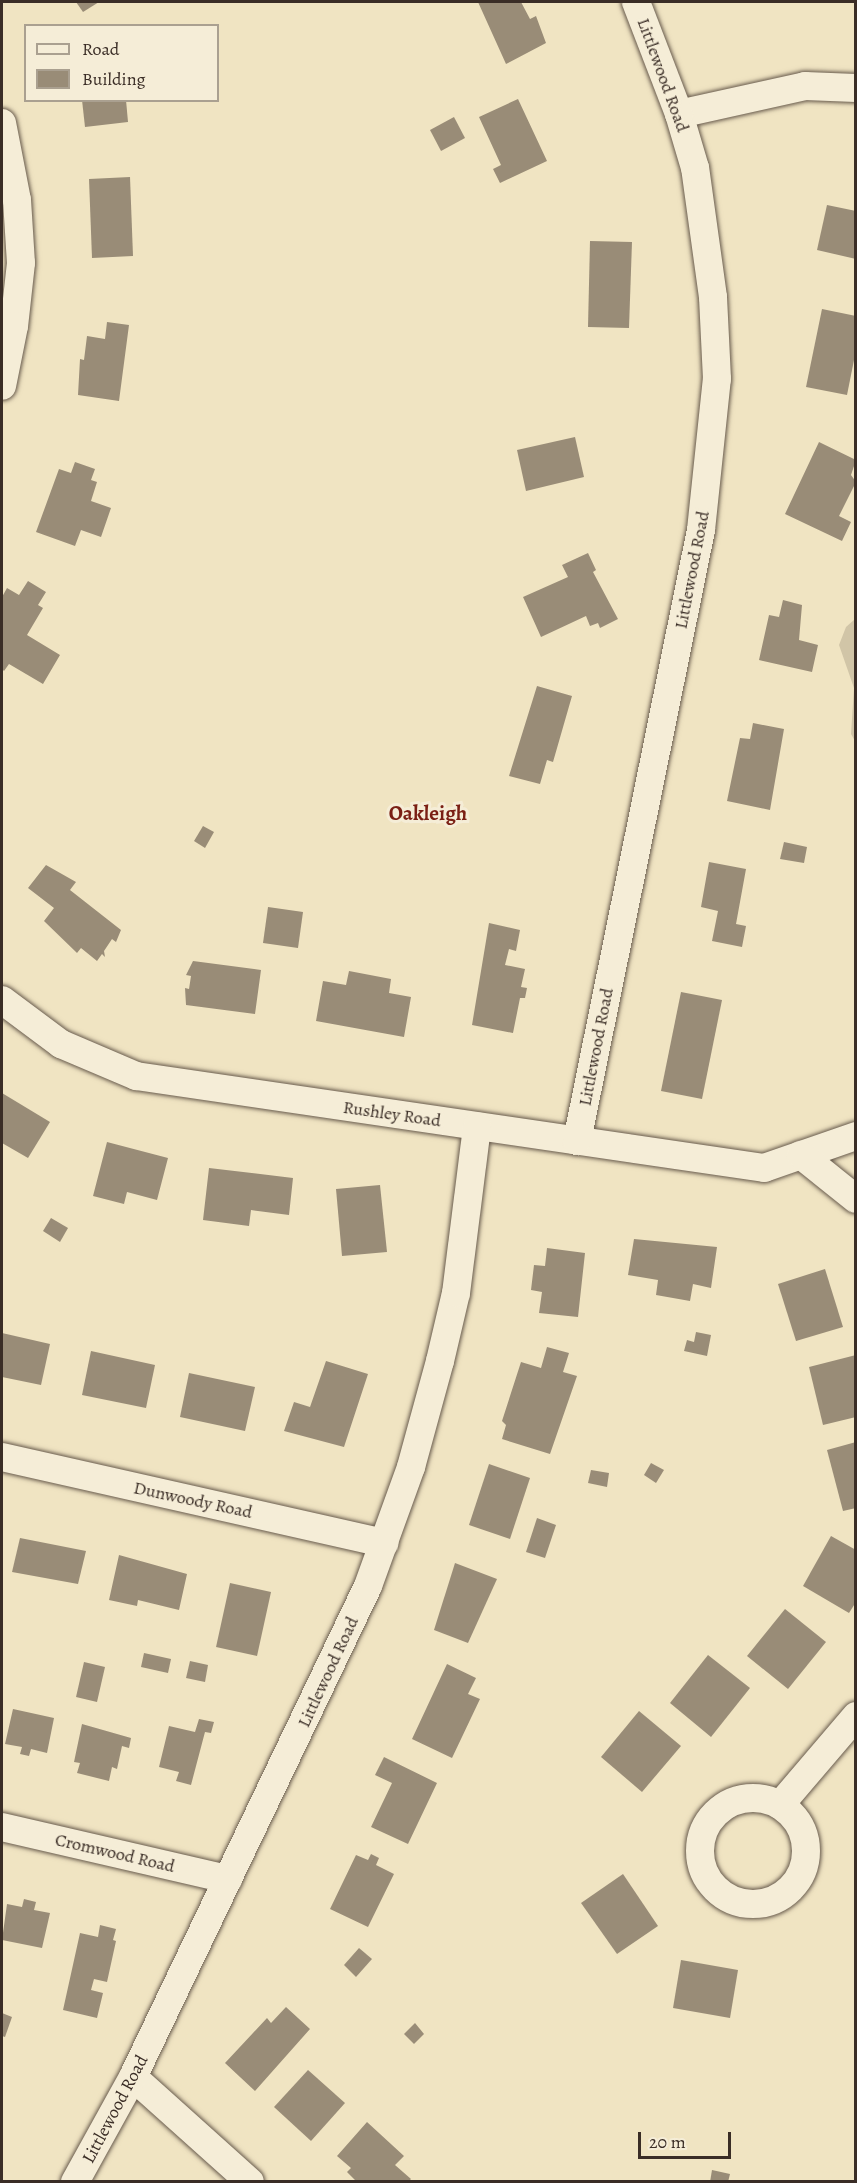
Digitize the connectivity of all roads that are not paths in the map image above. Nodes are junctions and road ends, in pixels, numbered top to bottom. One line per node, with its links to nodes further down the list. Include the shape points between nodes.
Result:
1 (636, 2): 3 (street, Littlewood Road)
2 (855, 88): 3 (street, via 805,86)
3 (679, 114): 9 (street, Littlewood Road, via 694,168 713,297 717,379 712,452 701,530)
4 (2, 123): 5 (street, via 17,200 21,263)
5 (2, 386)
6 (2, 1000): 7 (street, Rushley Road, via 61,1044 136,1076)
7 (477, 1126): 9 (street, Rushley Road); 13 (street, Littlewood Road, via 456,1293 411,1467)
8 (855, 1136): 10 (street, Rushley Road)
9 (577, 1141): 10 (street, Rushley Road, via 764,1168)
10 (801, 1155): 11 (street)
11 (855, 1199)
12 (2, 1457): 13 (street, Dunwoody Road)
13 (384, 1543): 17 (street, Littlewood Road, via 363,1597)
14 (855, 1716): 15 (street)
15 (780, 1805)
16 (2, 1827): 17 (street, Cromwood Road)
17 (228, 1879): 18 (street, Littlewood Road)
18 (133, 2077): 19 (street, Littlewood Road); 20 (street)
19 (75, 2181)
20 (250, 2181)

